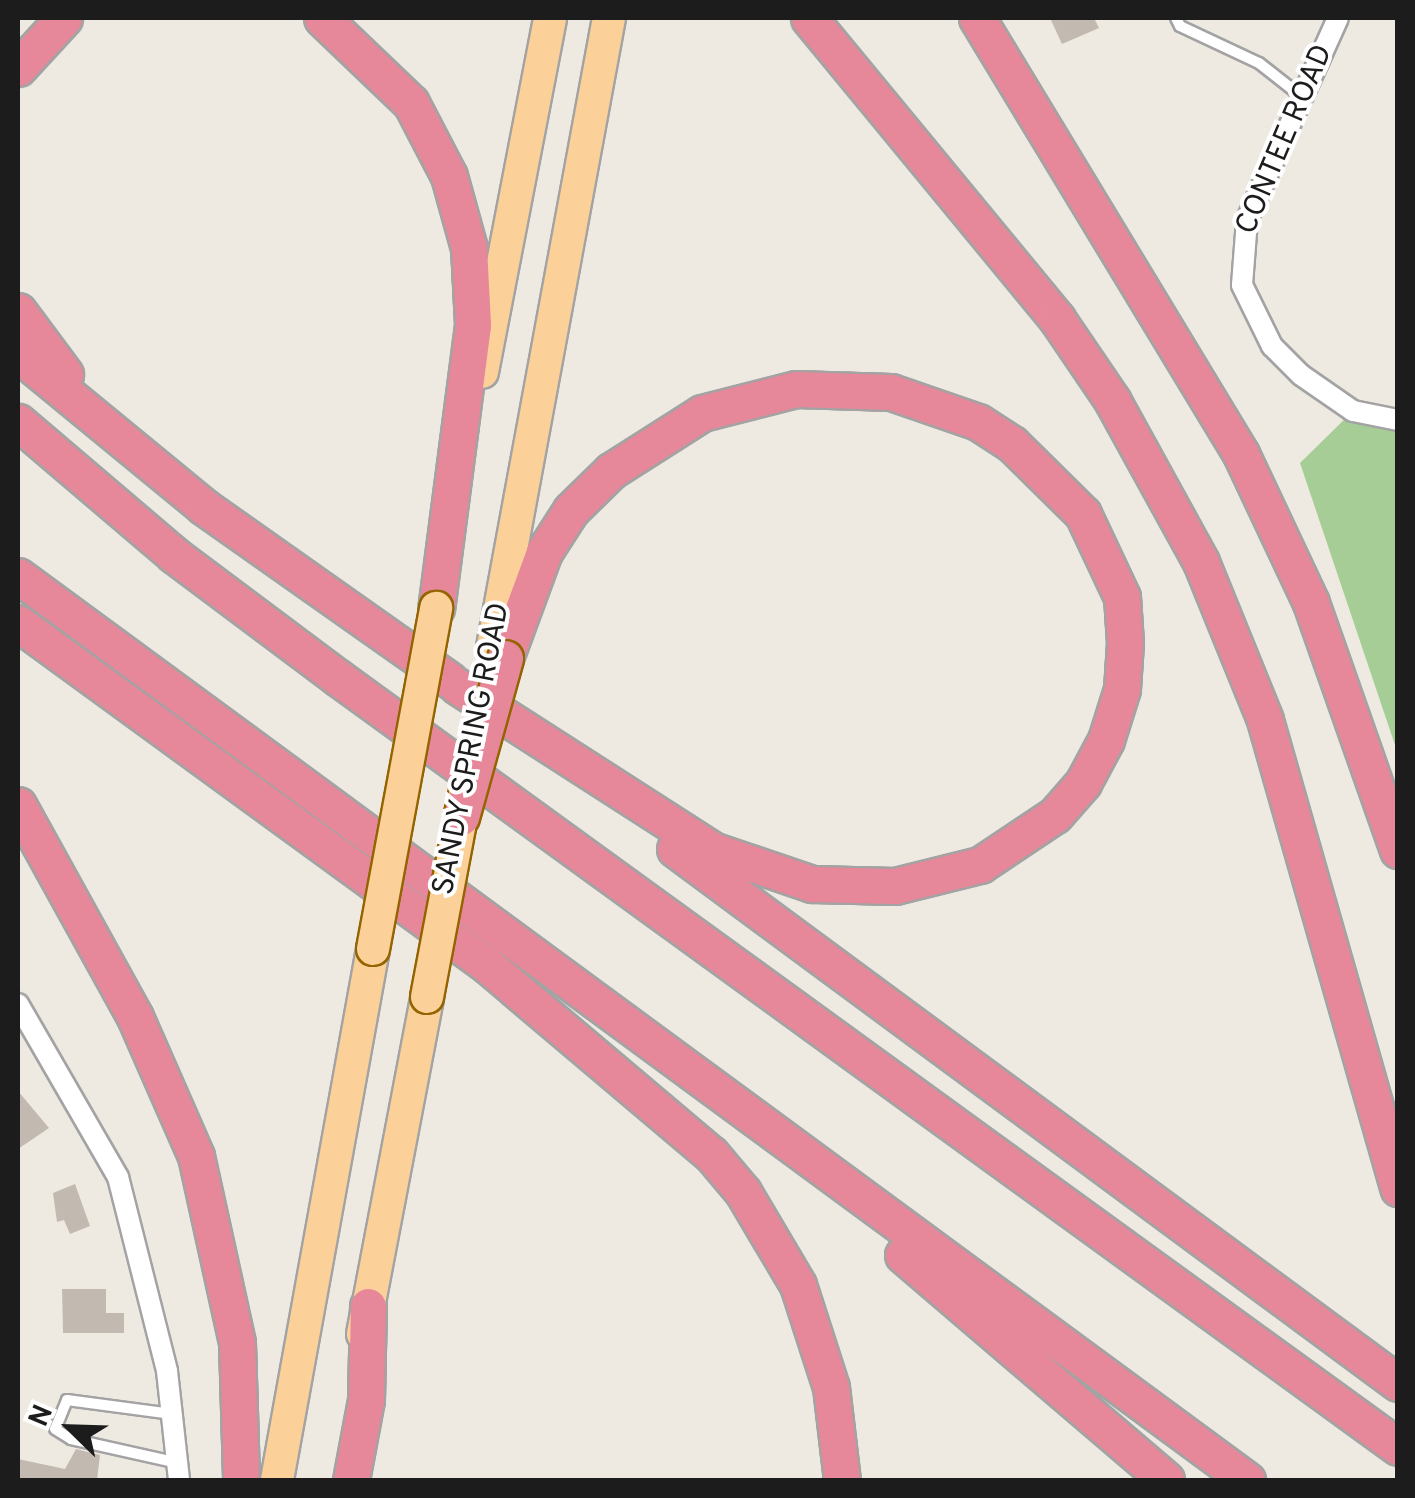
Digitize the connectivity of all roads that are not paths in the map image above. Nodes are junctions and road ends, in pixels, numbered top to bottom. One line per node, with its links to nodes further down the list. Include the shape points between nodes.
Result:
1 (64, 18): 9 (highway)
2 (322, 18): 17 (highway, via 411,103 449,176 469,248 473,325)
3 (550, 18): 17 (main road, SANDY SPRING ROAD)
4 (608, 18): 19 (main road, SANDY SPRING ROAD)
5 (809, 18): 26 (highway, via 1057,319 1112,400 1201,562 1265,720)
6 (977, 18): 23 (highway, via 1242,454 1311,603)
7 (1176, 18): 10 (lane, via 1180,26 1260,63)
8 (1338, 18): 10 (street, CONTEE ROAD)
9 (18, 68)
10 (1301, 96): 13 (street, CONTEE ROAD, via 1247,220 1242,286 1272,346 1312,385 1353,410)
11 (18, 311): 16 (highway, via 69,379 112,419)
12 (18, 354): 16 (highway, via 154,469)
13 (1398, 420)
14 (18, 422): 30 (highway, via 174,555 322,666)
15 (18, 576): 25 (highway)
16 (323, 590): 20 (highway)
17 (436, 608): 33 (main road, SANDY SPRING ROAD, bridge)
18 (18, 623): 36 (highway, via 488,965 711,1154 743,1192 798,1285 831,1387)
19 (499, 653): 20 (highway, via 544,552 572,510 611,471 702,413 753,396 812,388 891,392 978,422 1012,444 1083,514 1122,597 1126,642 1122,689 1106,740 1083,783 1055,815 980,864 895,886 812,884 712,850); 22 (highway, bridge)
20 (457, 686): 28 (highway)
21 (18, 806): 32 (highway, via 135,1017 196,1156 237,1343)
22 (461, 818): 27 (main road, SANDY SPRING ROAD, bridge)
23 (1398, 850)
24 (18, 1004): 29 (street, via 118,1177)
25 (745, 1115): 37 (highway); 38 (highway)
26 (1398, 1188)
27 (368, 1306): 34 (main road, SANDY SPRING ROAD); 35 (highway, via 366,1400)
28 (1398, 1383)
29 (174, 1414): 31 (street); 31 (lane, via 67,1400 55,1429)
30 (1398, 1448)
31 (179, 1472)
32 (241, 1480)
33 (277, 1480)
34 (334, 1480)
35 (350, 1480)
36 (842, 1480)
37 (1166, 1480)
38 (1247, 1480)

